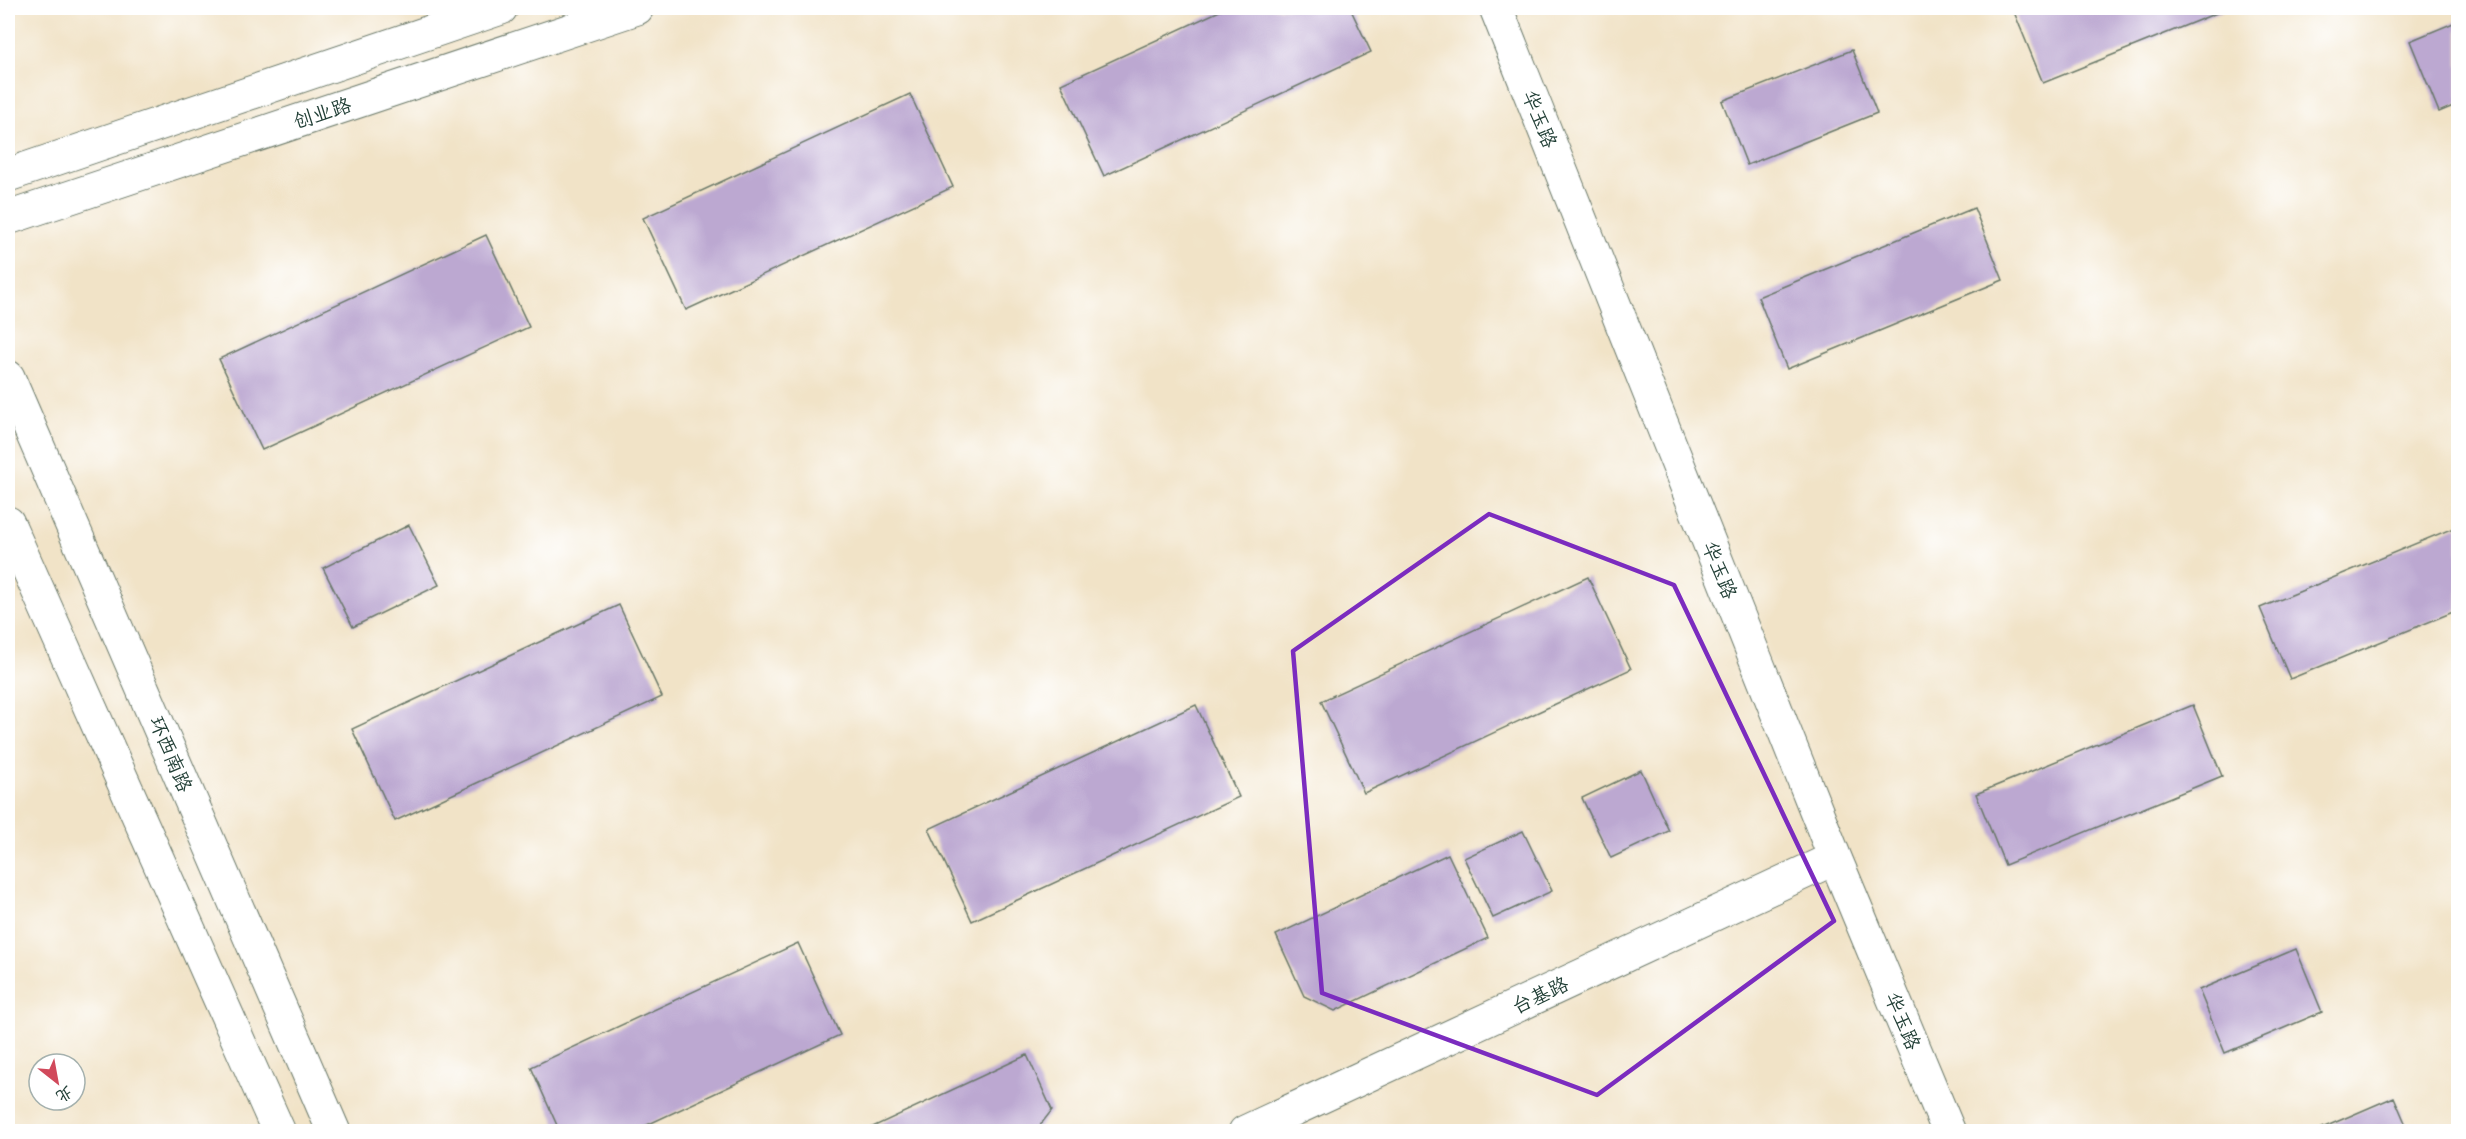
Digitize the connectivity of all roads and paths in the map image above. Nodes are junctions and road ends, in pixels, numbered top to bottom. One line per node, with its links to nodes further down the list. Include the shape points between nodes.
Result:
1 (501, 8): 4 (street)
2 (638, 8): 5 (street, 创业路)
3 (1496, 8): 8 (street, 华玉路)
4 (8, 175)
5 (8, 218)
6 (8, 377): 10 (street, 环西南路)
7 (8, 523): 9 (street)
8 (1835, 858): 11 (street, 台基路); 12 (street, 华玉路)
9 (279, 1131)
10 (334, 1131)
11 (1245, 1131)
12 (1949, 1131)

